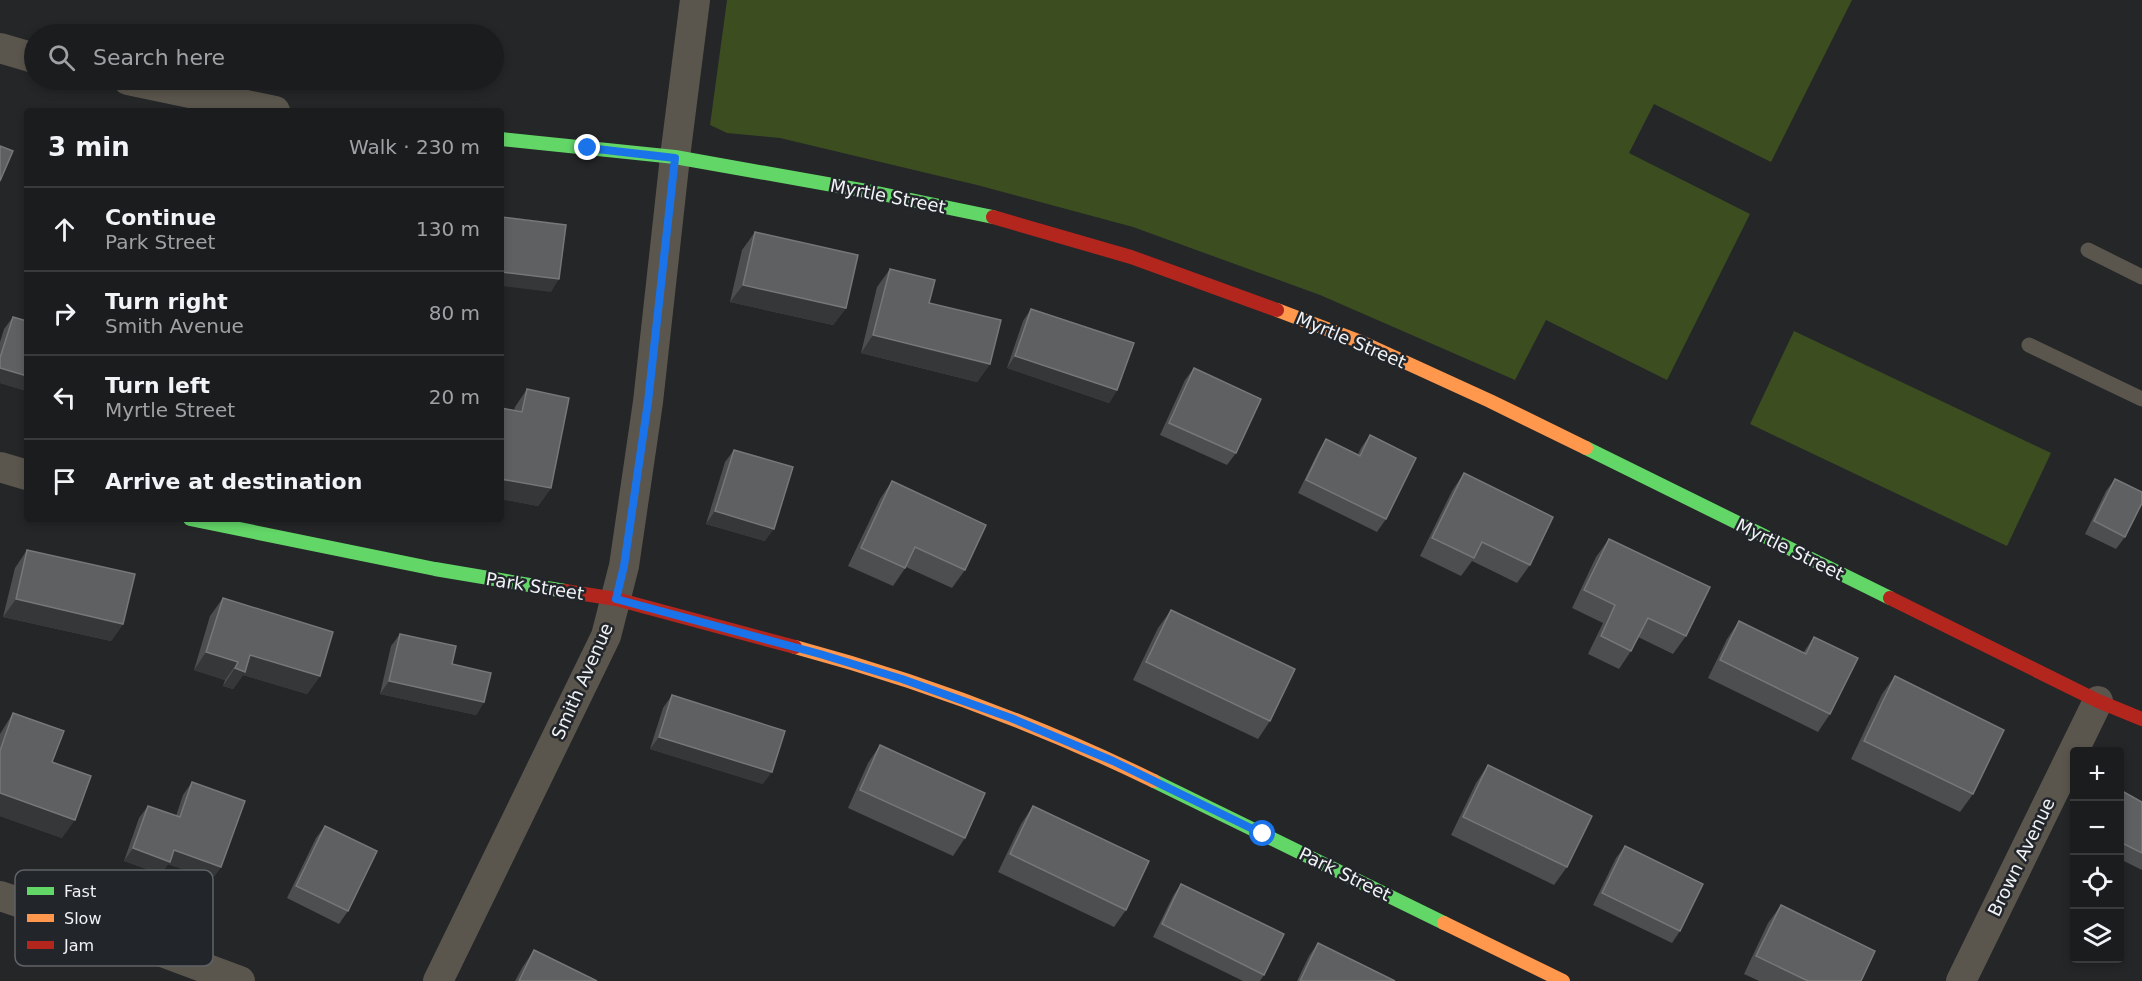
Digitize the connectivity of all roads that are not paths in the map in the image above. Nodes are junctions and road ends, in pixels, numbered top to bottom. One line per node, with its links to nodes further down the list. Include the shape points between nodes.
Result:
1 (695, 0): 7 (street, Smith Avenue)
2 (0, 48): 3 (street)
3 (24, 55)
4 (175, 90): 5 (street)
5 (261, 108)
6 (504, 139): 7 (street, Myrtle Street)
7 (675, 158): 15 (street, Smith Avenue, via 648,402); 16 (street, Myrtle Street, via 1010,221 1142,261 1302,319 1490,401)
8 (2088, 250): 9 (lane)
9 (2142, 277)
10 (2029, 345): 11 (lane)
11 (2142, 399)
12 (0, 468): 13 (street)
13 (24, 474)
14 (205, 522): 15 (street, Park Street, via 435,569)
15 (616, 599): 22 (street, Smith Avenue, via 606,636); 23 (street, Park Street, via 902,679 1067,741)
16 (2098, 701): 17 (street, Myrtle Street); 24 (street, Brown Avenue)
17 (2142, 719)
18 (0, 896): 19 (street)
19 (15, 901)
20 (200, 966): 21 (street)
21 (240, 981)
22 (438, 981)
23 (1563, 981)
24 (1961, 981)

